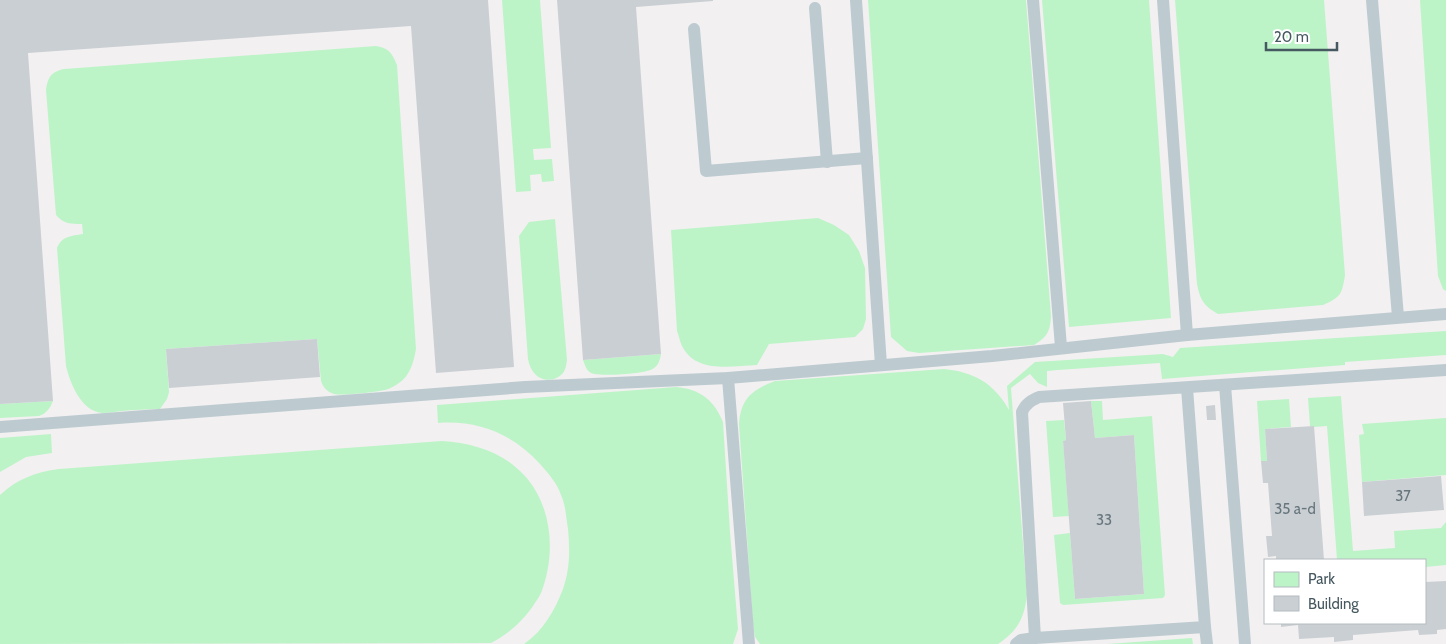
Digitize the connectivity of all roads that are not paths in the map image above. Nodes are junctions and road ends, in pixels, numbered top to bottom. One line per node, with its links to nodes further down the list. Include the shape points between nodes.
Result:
1 (856, 0): 7 (lane)
2 (1033, 0): 12 (lane)
3 (1163, 0): 11 (lane)
4 (1372, 0): 10 (lane)
5 (815, 8): 8 (lane)
6 (694, 29): 8 (lane, via 706,172)
7 (867, 158): 8 (lane); 13 (lane)
8 (827, 162)
9 (1446, 314): 10 (lane)
10 (1398, 317): 11 (lane)
11 (1187, 335): 12 (lane)
12 (1061, 347): 13 (lane)
13 (881, 365): 15 (lane)
14 (1446, 370): 16 (lane)
15 (728, 378): 18 (lane, via 525,387); 21 (lane)
16 (1226, 385): 17 (lane); 24 (lane)
17 (1187, 388): 19 (lane); 20 (lane, via 1039,397 1025,405 1022,412)
18 (0, 427)
19 (1205, 627): 20 (lane); 23 (lane)
20 (1035, 638): 22 (lane)
21 (749, 644)
22 (1016, 644)
23 (1207, 644)
24 (1245, 644)

